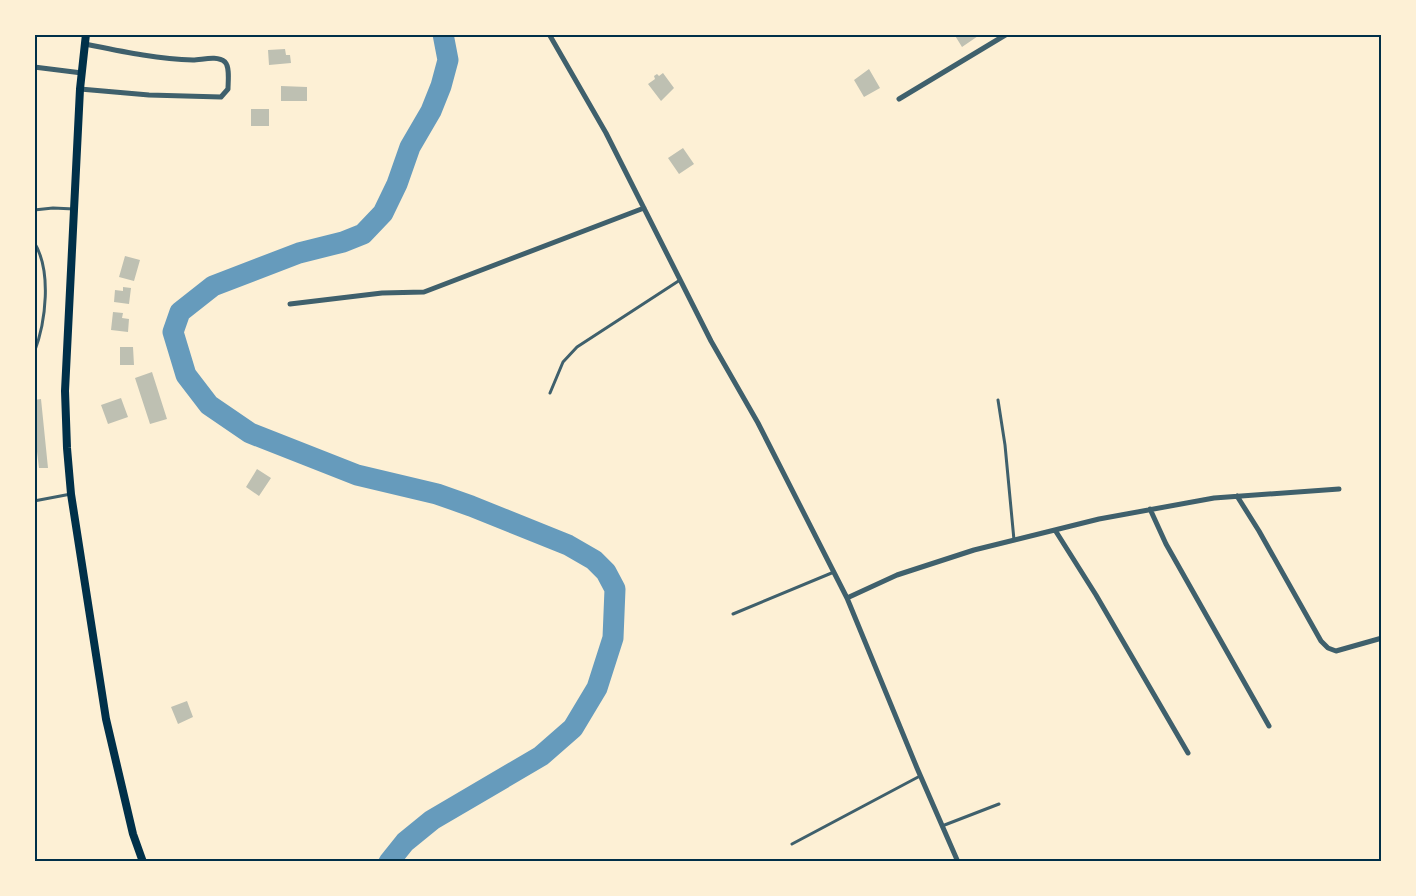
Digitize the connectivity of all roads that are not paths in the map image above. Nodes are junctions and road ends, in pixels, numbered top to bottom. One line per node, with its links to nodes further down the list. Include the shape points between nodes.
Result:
1 (86, 34): 4 (main road)
2 (549, 34): 9 (street)
3 (1007, 34): 8 (street)
4 (85, 44): 6 (main road); 7 (street, via 192,60 224,60 228,89 221,97)
5 (34, 67): 6 (street)
6 (82, 73): 7 (main road)
7 (80, 89): 11 (main road)
8 (899, 99)
9 (644, 208): 13 (street); 14 (street, via 424,292)
10 (34, 210): 11 (lane)
11 (76, 210): 19 (main road, via 65,391)
12 (34, 242): 15 (lane, via 46,278 42,322)
13 (680, 280): 16 (lane, via 577,347 562,362); 25 (street)
14 (290, 304)
15 (34, 353)
16 (550, 393)
17 (998, 400): 24 (lane)
18 (1339, 489): 20 (street)
19 (71, 494): 21 (lane); 35 (main road, via 106,718)
20 (1237, 496): 22 (street); 28 (street, via 1328,648 1336,651)
21 (34, 501)
22 (1150, 508): 23 (street); 29 (street, via 1181,572)
23 (1055, 530): 24 (street); 30 (street)
24 (1014, 540): 26 (street, via 897,575)
25 (834, 572): 26 (street); 27 (lane)
26 (847, 598): 31 (street)
27 (733, 614)
28 (1382, 638)
29 (1269, 726)
30 (1188, 753)
31 (920, 776): 33 (street); 34 (lane)
32 (999, 804): 33 (lane)
33 (942, 826): 36 (street)
34 (792, 844)
35 (143, 861)
36 (958, 861)

